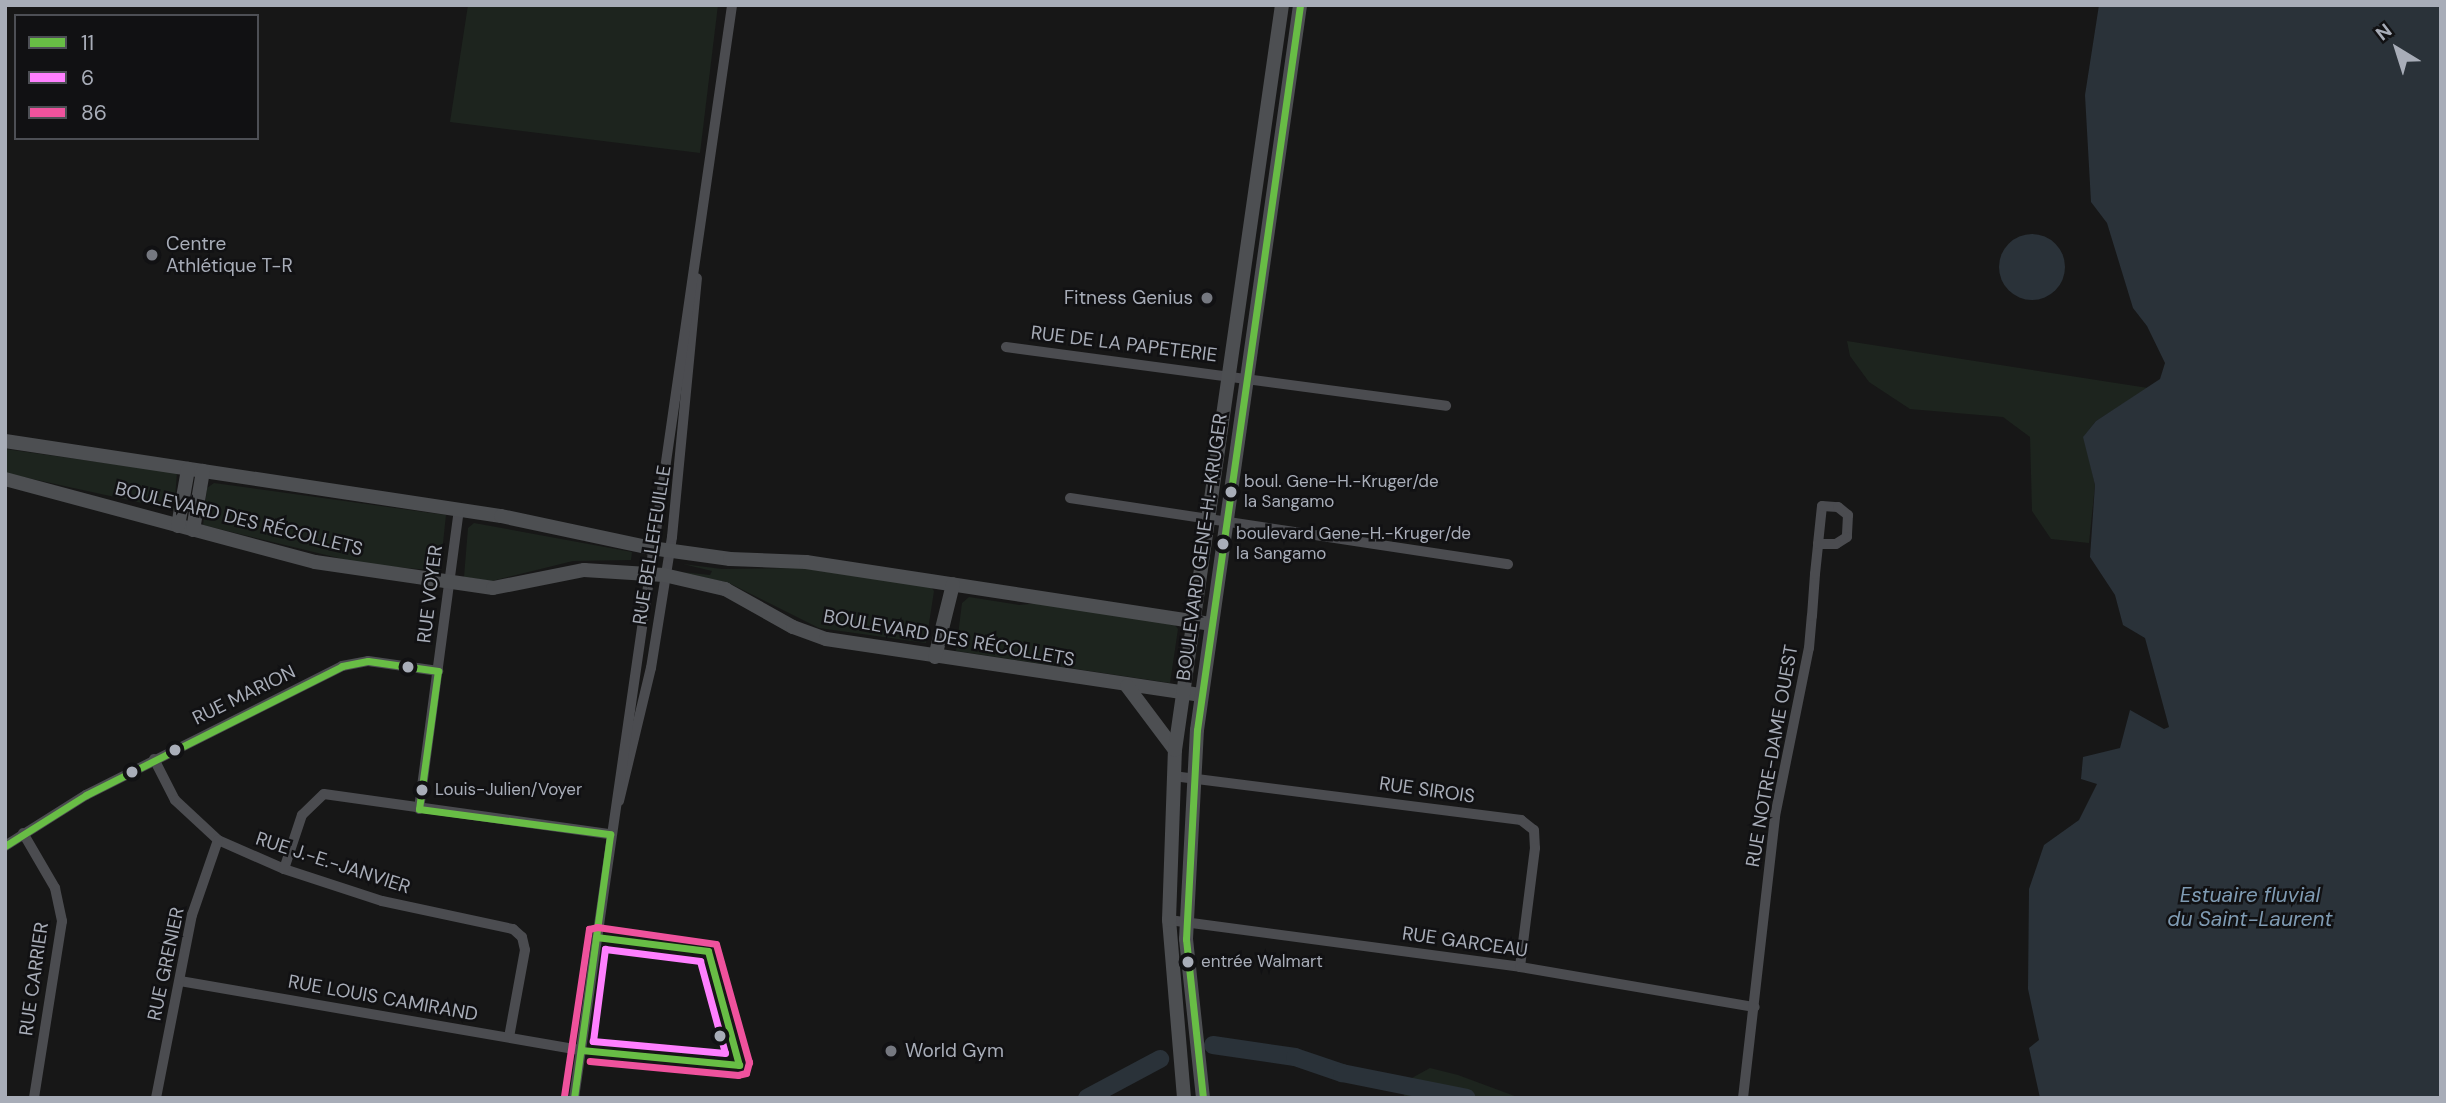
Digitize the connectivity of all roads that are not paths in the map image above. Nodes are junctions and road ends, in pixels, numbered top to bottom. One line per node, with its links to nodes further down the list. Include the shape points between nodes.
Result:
1 (732, 5): 4 (street, RUE BELLEFEUILLE)
2 (1282, 5): 6 (main road, BOULEVARD GENE-H.-KRUGER)
3 (1300, 5): 7 (main road, BOULEVARD GENE-H.-KRUGER)
4 (694, 266): 19 (street, RUE BELLEFEUILLE); 20 (street, RUE BELLEFEUILLE, via 692,363)
5 (1006, 346): 6 (street, RUE DE LA PAPETERIE)
6 (1227, 375): 7 (street, RUE DE LA PAPETERIE); 14 (main road, BOULEVARD GENE-H.-KRUGER)
7 (1245, 377): 8 (street, RUE DE LA PAPETERIE); 15 (main road, BOULEVARD GENE-H.-KRUGER)
8 (1446, 406)
9 (5, 441): 10 (main road, BOULEVARD DES RÉCOLLETS)
10 (195, 470): 13 (main road, BOULEVARD DES RÉCOLLETS); 16 (main road); 17 (main road)
11 (5, 479): 16 (main road, BOULEVARD DES RÉCOLLETS)
12 (1070, 498): 14 (street)
13 (459, 509): 19 (main road, BOULEVARD DES RÉCOLLETS); 24 (street, RUE VOYER)
14 (1207, 520): 15 (street); 26 (main road, BOULEVARD GENE-H.-KRUGER)
15 (1225, 524): 21 (street); 27 (main road, BOULEVARD GENE-H.-KRUGER)
16 (178, 526): 17 (main road, BOULEVARD DES RÉCOLLETS)
17 (193, 530): 24 (main road, BOULEVARD DES RÉCOLLETS, via 315,562)
18 (1818, 544): 18 (street, RUE NOTRE-DAME OUEST, via 1836,544 1847,537 1848,515 1838,507 1822,506); 47 (street, RUE NOTRE-DAME OUEST, via 1808,648 1775,816)
19 (652, 548): 20 (main road, BOULEVARD DES RÉCOLLETS); 22 (street, RUE BELLEFEUILLE)
20 (669, 551): 23 (street, RUE BELLEFEUILLE); 25 (main road, BOULEVARD DES RÉCOLLETS, via 806,562)
21 (1508, 564)
22 (648, 573): 23 (main road, BOULEVARD DES RÉCOLLETS); 24 (main road, BOULEVARD DES RÉCOLLETS, via 584,570 505,588); 38 (street, RUE BELLEFEUILLE)
23 (664, 575): 28 (main road, BOULEVARD DES RÉCOLLETS, via 725,589 820,637); 38 (street, RUE BELLEFEUILLE, via 644,702)
24 (448, 584): 29 (street, RUE VOYER)
25 (953, 584): 26 (main road, BOULEVARD DES RÉCOLLETS); 28 (main road)
26 (1192, 621): 27 (main road, BOULEVARD DES RÉCOLLETS); 31 (main road, BOULEVARD GENE-H.-KRUGER)
27 (1210, 624): 32 (main road, BOULEVARD GENE-H.-KRUGER)
28 (935, 657): 30 (main road, BOULEVARD DES RÉCOLLETS)
29 (438, 671): 34 (street, RUE MARION, via 368,661 342,666); 37 (street, RUE VOYER)
30 (1127, 686): 31 (main road, BOULEVARD DES RÉCOLLETS); 33 (main road)
31 (1182, 694): 32 (main road, BOULEVARD DES RÉCOLLETS); 33 (main road, BOULEVARD GENE-H.-KRUGER)
32 (1200, 695): 36 (main road, BOULEVARD GENE-H.-KRUGER)
33 (1175, 750): 35 (main road, BOULEVARD GENE-H.-KRUGER)
34 (154, 759): 39 (street, RUE MARION); 40 (street, RUE J.-E.-JANVIER, via 175,800)
35 (1173, 776): 36 (street, RUE SIROIS); 43 (main road, BOULEVARD GENE-H.-KRUGER)
36 (1192, 778): 44 (main road, BOULEVARD GENE-H.-KRUGER); 45 (street, RUE SIROIS, via 1521,820 1534,830 1535,848)
37 (419, 809): 38 (street); 42 (street, via 356,795 324,794 302,815)
38 (611, 828): 49 (street, RUE BELLEFEUILLE)
39 (23, 833): 41 (street, RUE MARION); 50 (street, RUE CARRIER, via 55,888 62,920)
40 (218, 840): 42 (street, RUE J.-E.-JANVIER); 46 (street, RUE GRENIER, via 192,915)
41 (5, 846)
42 (284, 869): 48 (street, RUE J.-E.-JANVIER, via 382,901 513,929 522,937 525,950)
43 (1169, 920): 44 (street, RUE GARCEAU); 53 (main road, BOULEVARD GENE-H.-KRUGER)
44 (1186, 922): 45 (street, RUE GARCEAU); 54 (main road, BOULEVARD GENE-H.-KRUGER, via 1187,977)
45 (1520, 967): 47 (street, RUE GARCEAU)
46 (180, 981): 48 (street, RUE LOUIS CAMIRAND); 51 (street, RUE GRENIER)
47 (1755, 1007): 55 (street, RUE NOTRE-DAME OUEST)
48 (509, 1037): 49 (street, RUE LOUIS CAMIRAND)
49 (580, 1050): 52 (street, RUE BELLEFEUILLE)
50 (34, 1098)
51 (156, 1098)
52 (574, 1098)
53 (1184, 1098)
54 (1203, 1098)
55 (1743, 1098)

